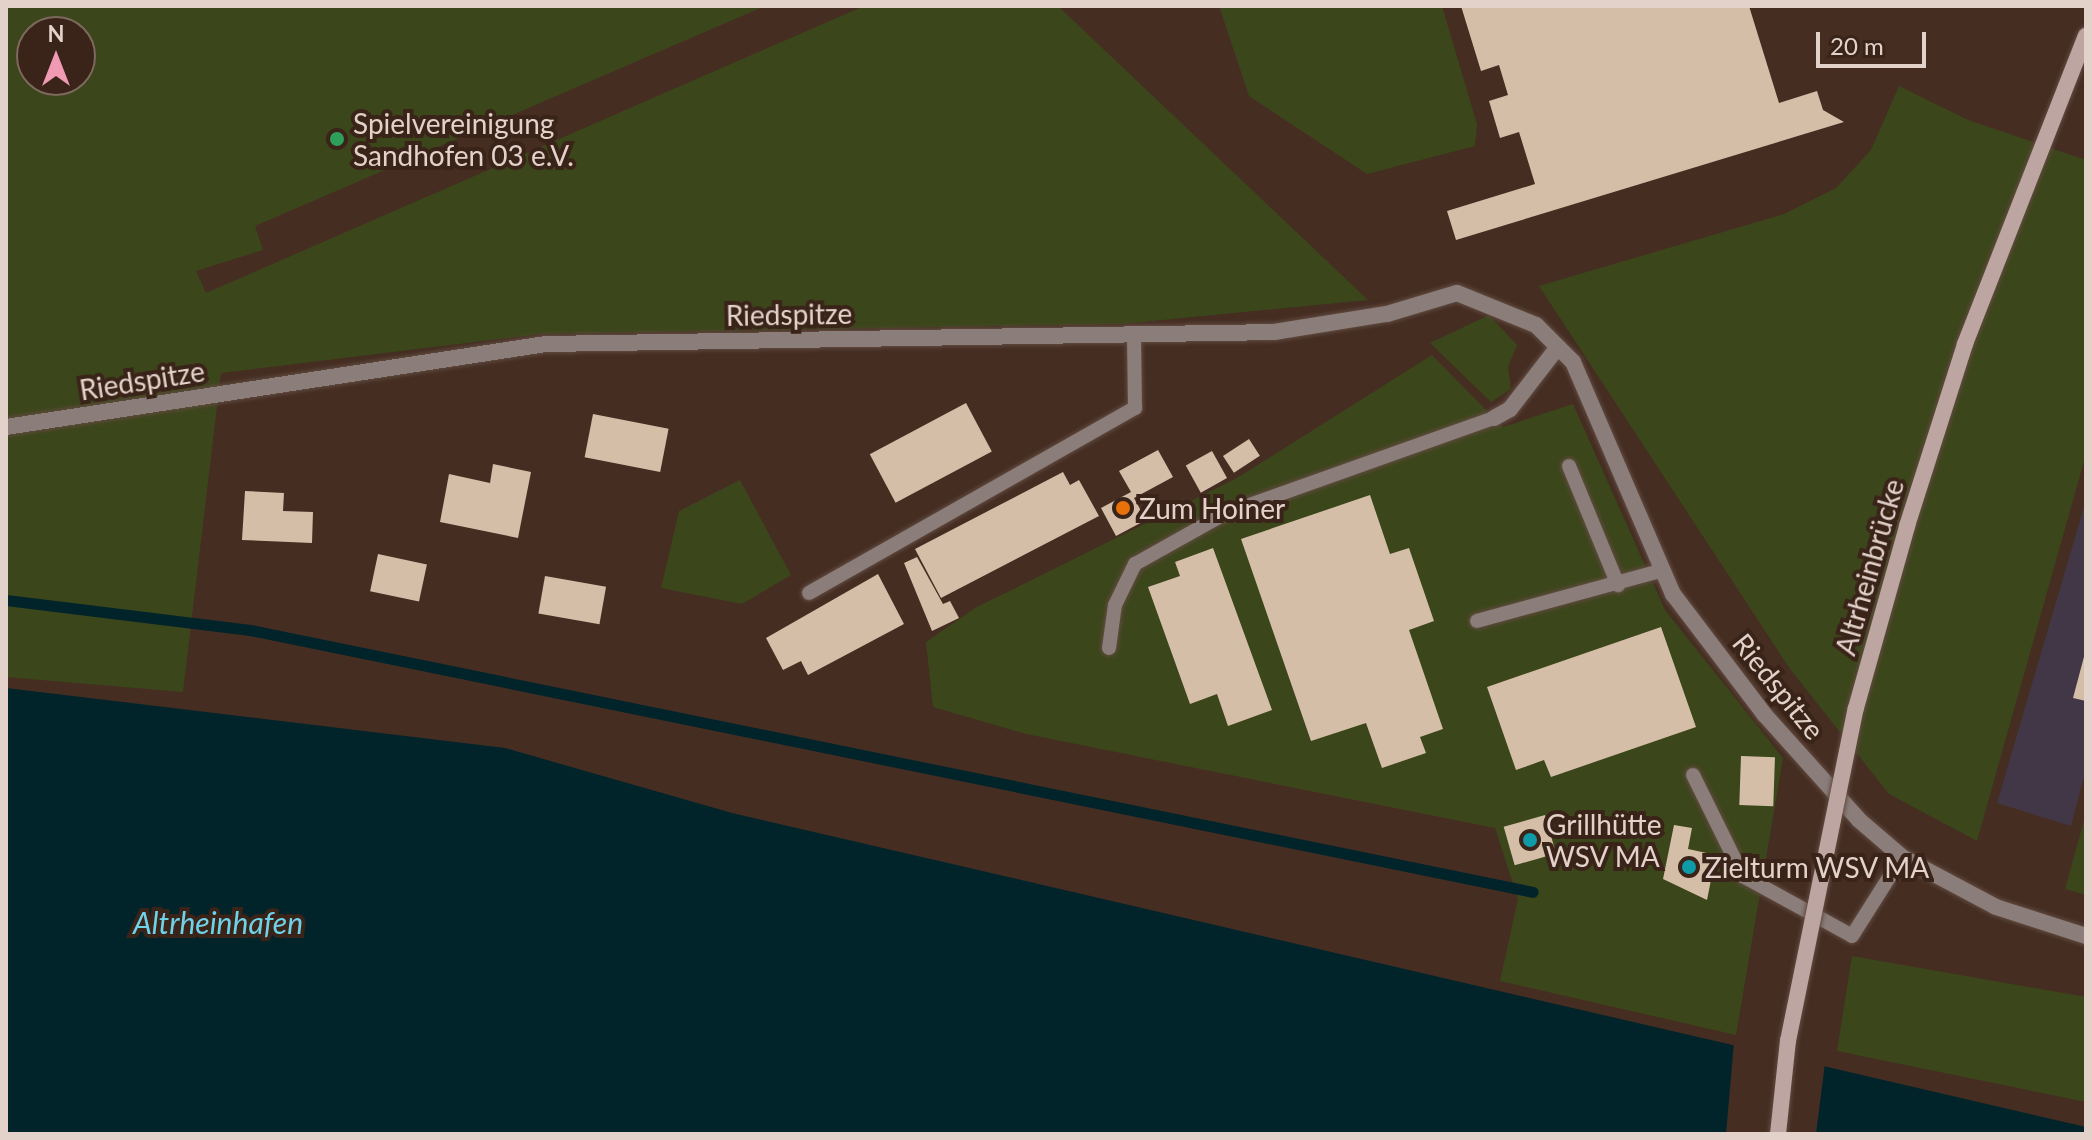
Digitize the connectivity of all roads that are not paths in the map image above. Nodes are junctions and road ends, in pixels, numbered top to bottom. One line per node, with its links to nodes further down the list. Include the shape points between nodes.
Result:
1 (2086, 36): 15 (main road, Altrheinbrücke, bridge, via 1965,344 1907,526 1856,708 1788,1041)
2 (1134, 337): 3 (street, Riedspitze, via 1274,332 1387,314 1457,293 1505,307); 5 (street, Riedspitze, via 546,344); 9 (lane, via 1135,408)
3 (1558, 347): 4 (street, via 1510,409); 7 (street, Riedspitze, via 1573,362)
4 (1494, 418): 11 (lane, via 1224,514 1135,564 1115,605)
5 (6, 427)
6 (1569, 466): 8 (lane)
7 (1663, 570): 8 (lane); 13 (street, Riedspitze, via 1673,594 1764,714)
8 (1618, 585): 10 (lane)
9 (809, 593)
10 (1477, 621)
11 (1109, 648)
12 (1693, 775): 13 (lane, via 1743,876 1852,936)
13 (1902, 857): 14 (street, Riedspitze, via 1996,907)
14 (2086, 936)
15 (1778, 1134)

